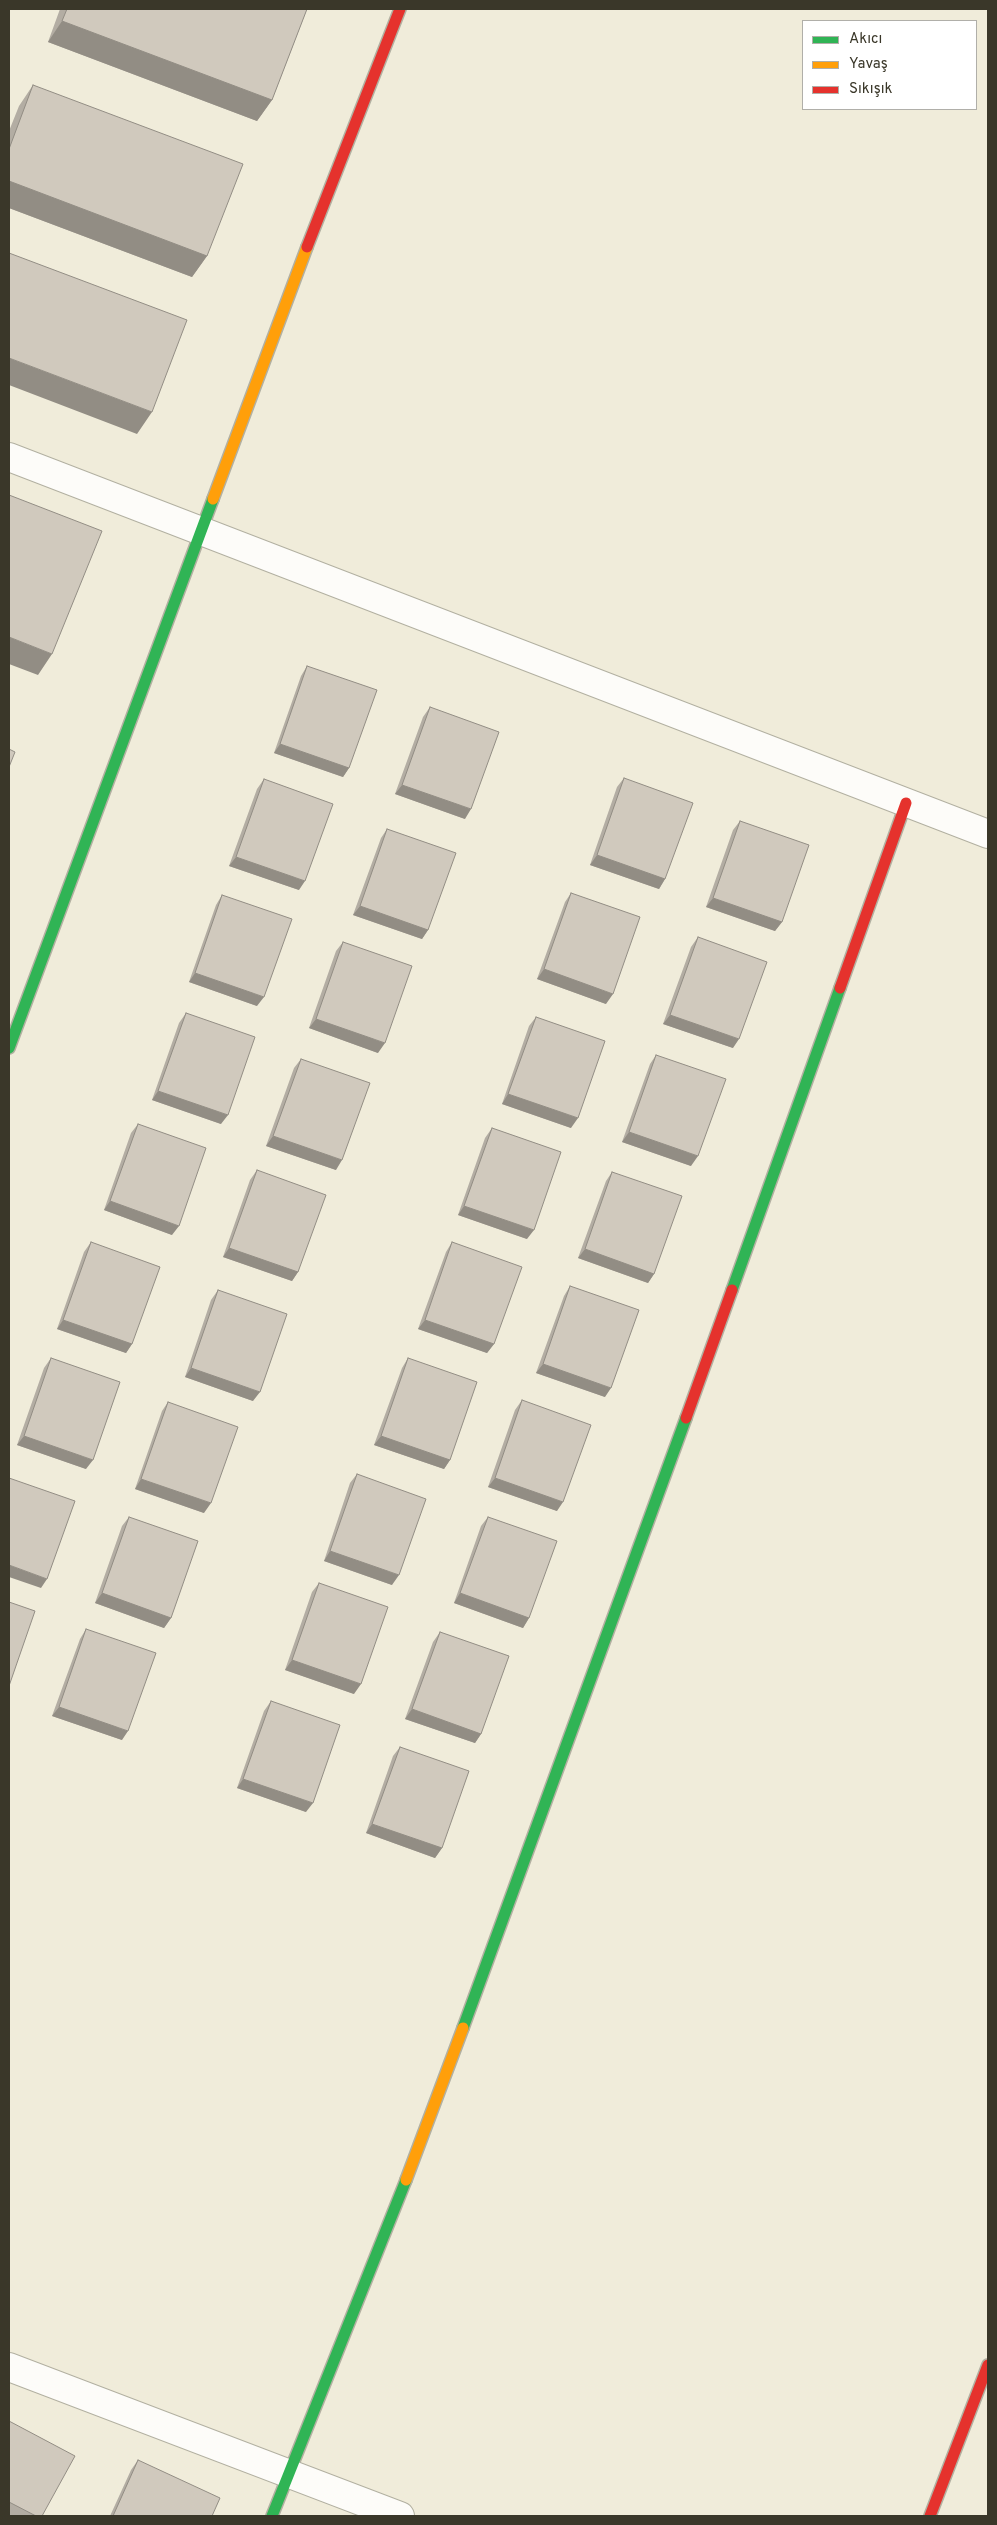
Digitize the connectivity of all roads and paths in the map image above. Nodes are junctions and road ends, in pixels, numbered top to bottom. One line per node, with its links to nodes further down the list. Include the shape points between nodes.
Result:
1 (400, 9): 3 (street)
2 (9, 457): 3 (street)
3 (202, 530): 4 (street); 6 (street)
4 (906, 803): 5 (street); 9 (street, via 428,2123)
5 (988, 834)
6 (9, 1048)
7 (988, 2364): 12 (street)
8 (9, 2366): 9 (street)
9 (291, 2474): 10 (street); 11 (street)
10 (272, 2516)
11 (400, 2516)
12 (930, 2516)

